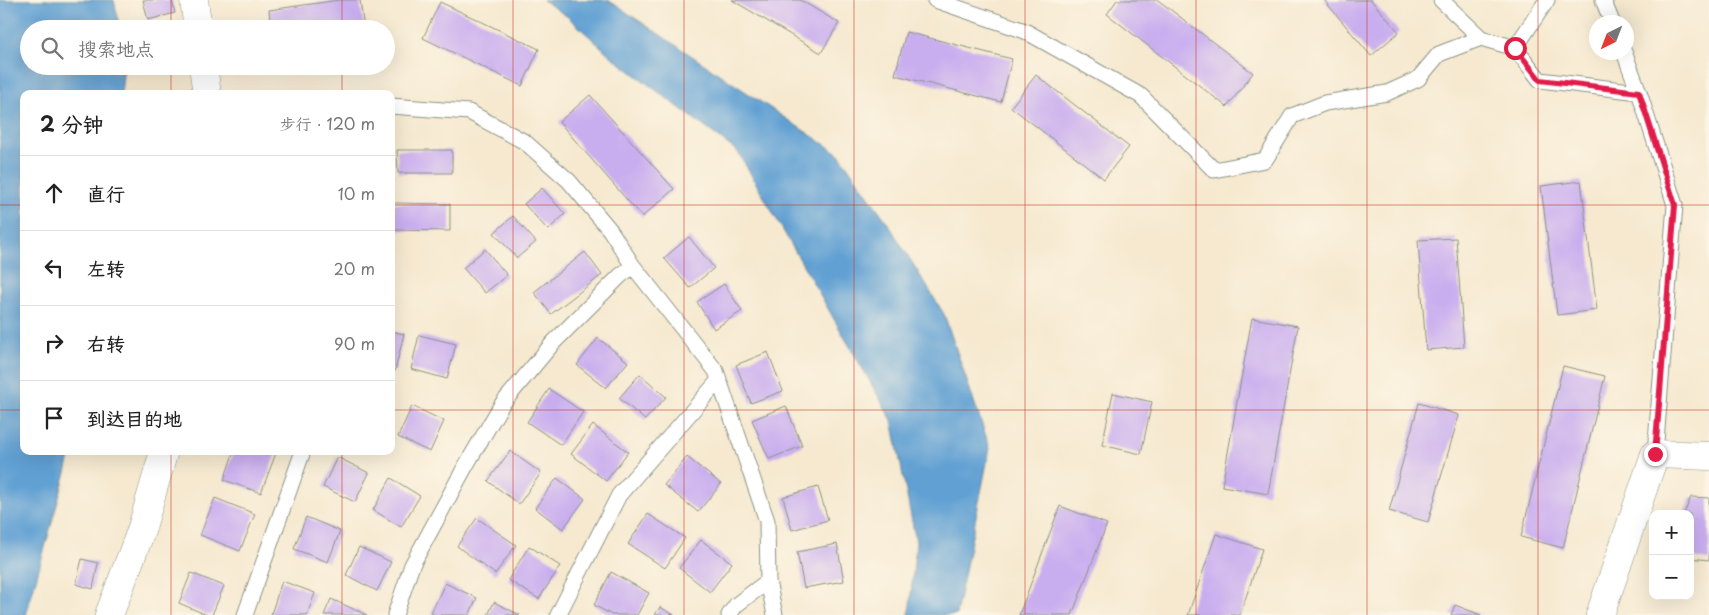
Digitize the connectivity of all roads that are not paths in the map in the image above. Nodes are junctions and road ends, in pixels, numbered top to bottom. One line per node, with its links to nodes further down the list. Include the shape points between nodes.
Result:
1 (194, 0): 7 (street)
2 (935, 0): 8 (lane, via 1025,32 1140,96 1214,170 1265,160 1292,116 1325,103 1387,93 1418,80 1439,54)
3 (1441, 0): 8 (lane)
4 (1547, 0): 9 (lane)
5 (1603, 0): 6 (lane)
6 (1609, 15)
7 (197, 20)
8 (1481, 38): 9 (lane)
9 (1515, 48): 13 (lane, via 1540,80)
10 (1627, 60): 13 (lane)
11 (204, 75): 12 (street)
12 (206, 90)
13 (1639, 92): 17 (lane, via 1675,205)
14 (395, 106): 15 (lane, via 469,112 525,142 569,181 610,230)
15 (633, 266): 16 (lane, via 716,371); 24 (lane, via 553,343 502,404 412,565)
16 (719, 380): 21 (lane, via 767,521); 25 (lane, via 619,495)
17 (1655, 454): 20 (street); 28 (street)
18 (163, 455): 22 (street, via 142,531)
19 (302, 455): 23 (lane)
20 (1709, 456)
21 (768, 582): 26 (lane); 27 (lane)
22 (109, 615)
23 (245, 615)
24 (395, 615)
25 (558, 615)
26 (729, 615)
27 (775, 615)
28 (1600, 615)

